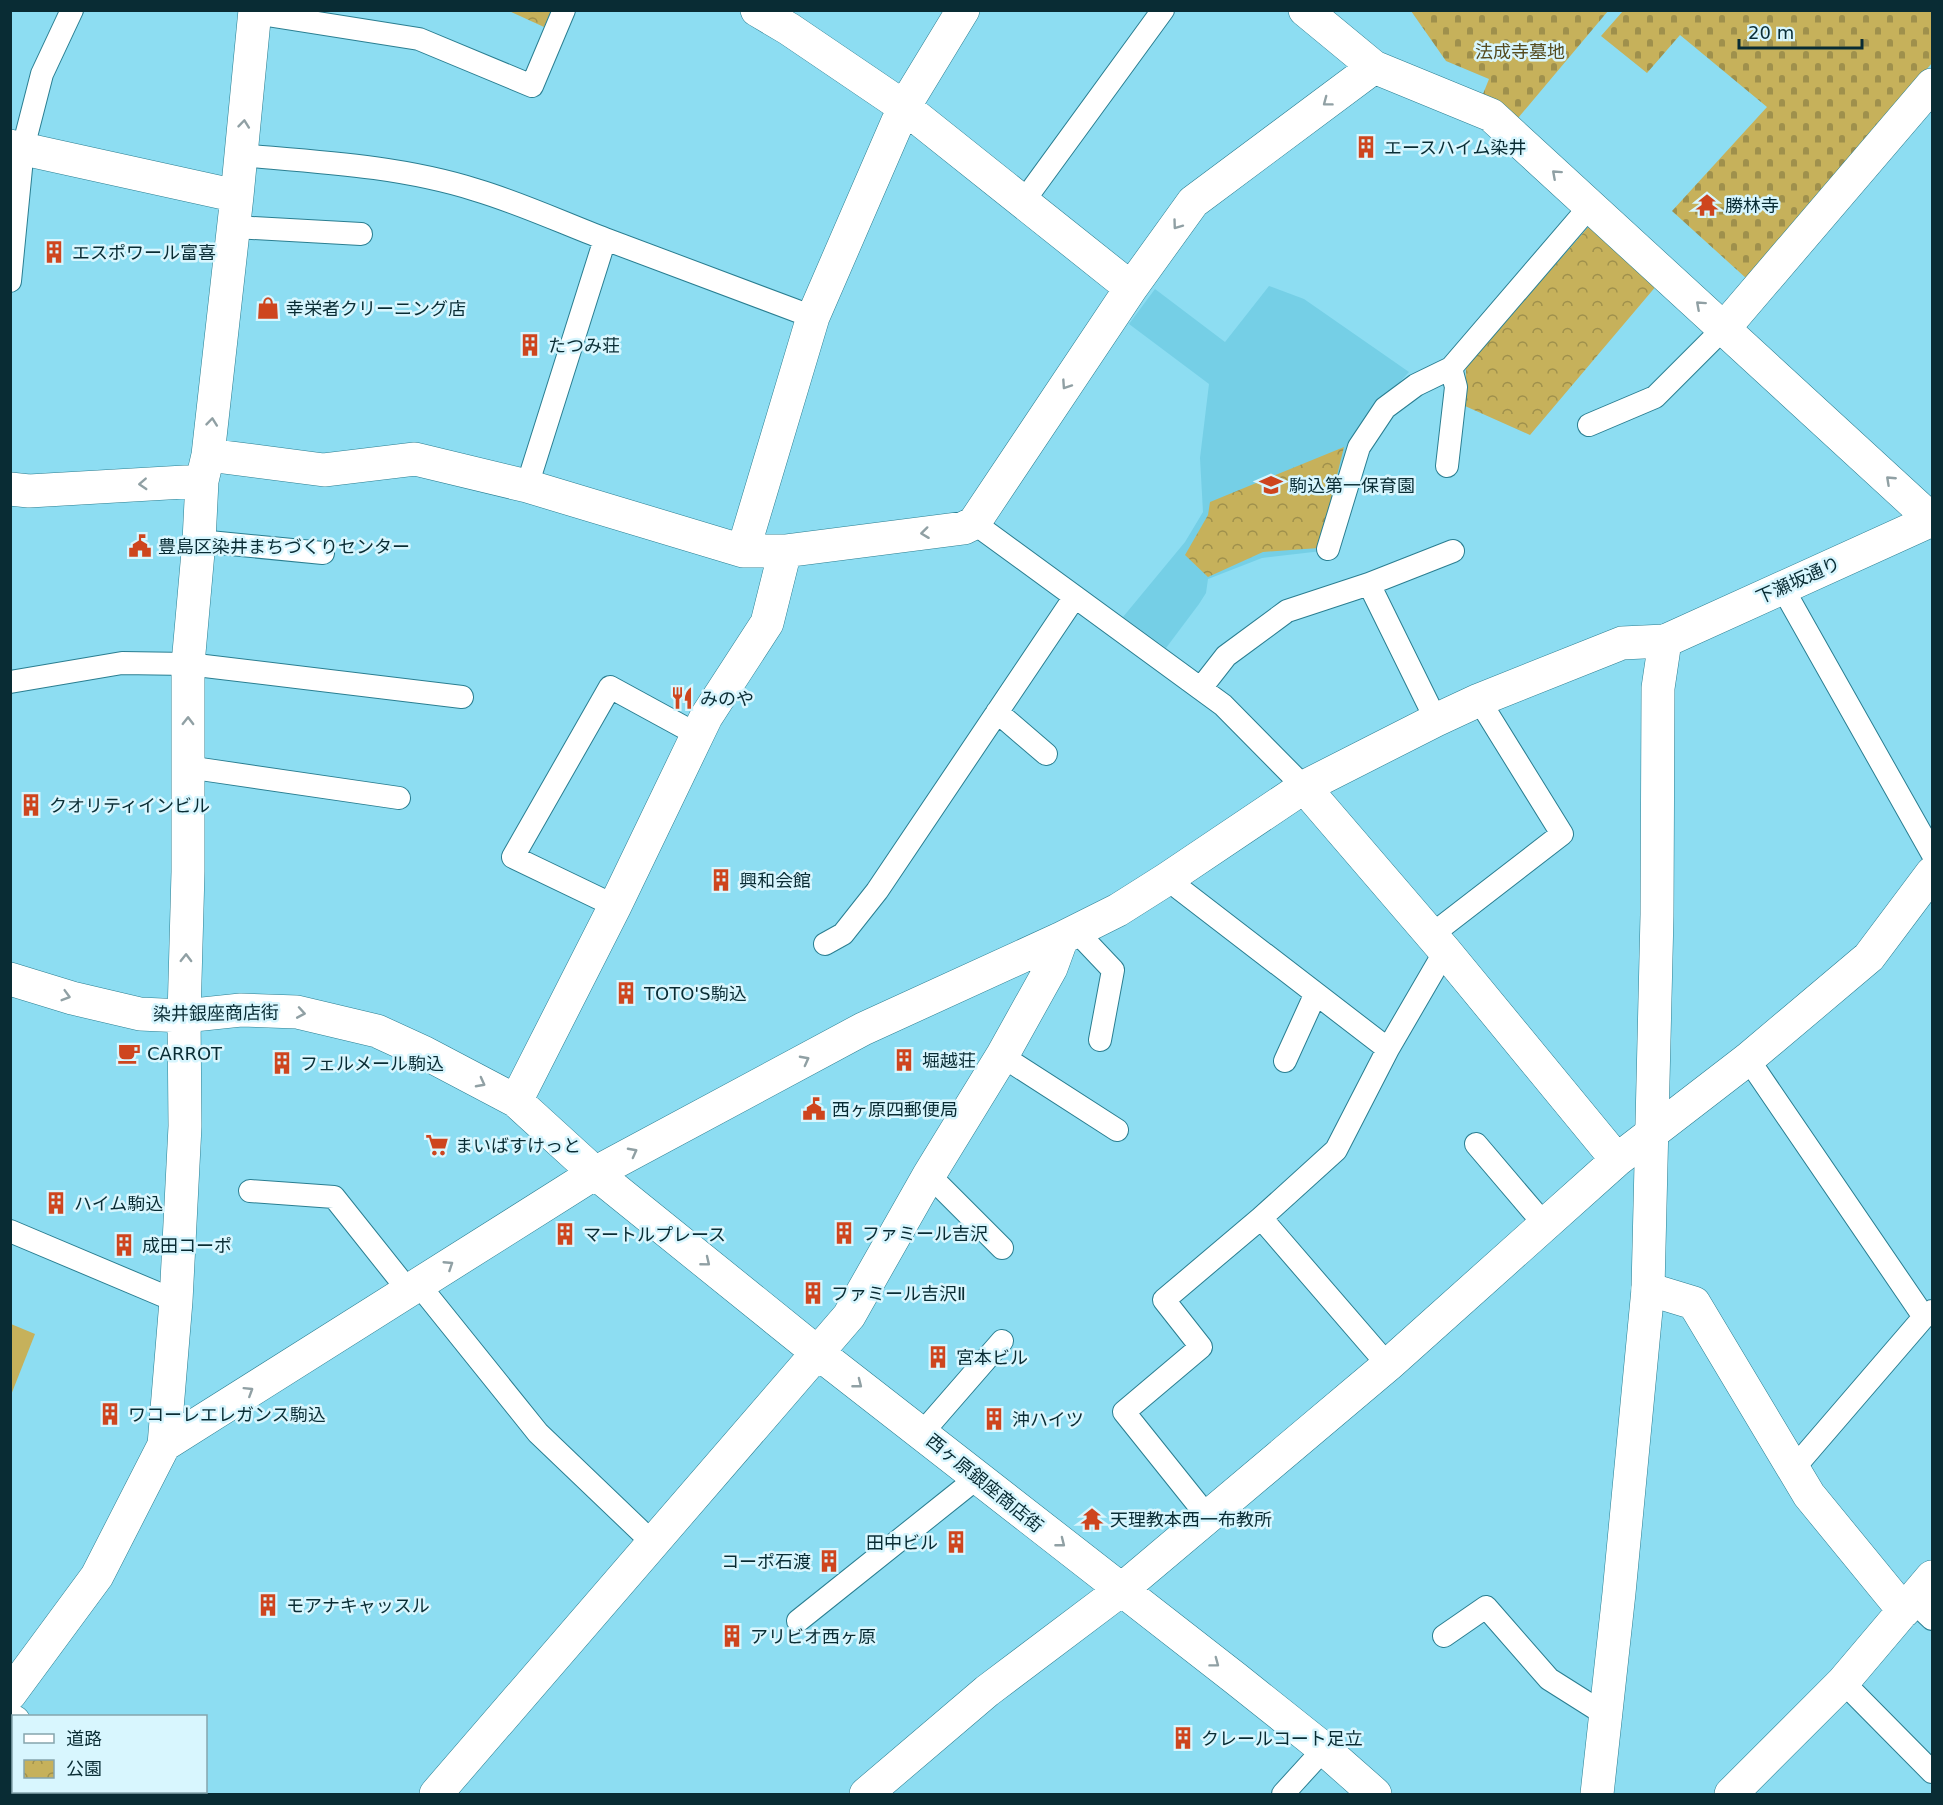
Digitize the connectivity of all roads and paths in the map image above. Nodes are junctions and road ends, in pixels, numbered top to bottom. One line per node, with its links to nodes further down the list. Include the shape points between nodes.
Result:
1 (72, 10): 11 (lane, via 42,74)
2 (564, 10): 7 (lane, via 532,86 419,39)
3 (757, 10): 10 (street)
4 (963, 10): 10 (street)
5 (1163, 10): 13 (lane)
6 (1305, 10): 8 (street)
7 (255, 12): 12 (street, one-way to 7)
8 (1374, 67): 14 (street, one-way to 8, via 1491,115); 19 (street, one-way to 19, via 1193,202)
9 (1932, 85): 21 (street)
10 (904, 107): 13 (street); 20 (street)
11 (17, 147): 15 (street); 18 (lane)
12 (240, 155): 15 (street); 17 (lane, via 399,172 476,190)
13 (1023, 202): 19 (street)
14 (1591, 205): 21 (street, one-way to 14); 22 (lane)
15 (236, 211): 16 (lane); 25 (street, one-way to 15)
16 (361, 234)
17 (605, 239): 20 (lane); 26 (lane)
18 (10, 281)
19 (1131, 288): 29 (street, one-way to 29)
20 (813, 317): 32 (street)
21 (1725, 327): 23 (lane, via 1655,397); 28 (street, one-way to 21)
22 (1451, 368): 24 (lane, via 1456,387); 31 (lane, via 1416,385 1385,408 1359,447)
23 (1589, 425)
24 (1447, 466)
25 (205, 468): 26 (street, via 324,470 415,459); 27 (street, one-way to 27, via 29,491); 30 (street)
26 (527, 486): 32 (street)
27 (10, 489)
28 (1932, 520): 37 (street, 下瀬坂通り)
29 (974, 523): 33 (street, one-way to 33, via 964,528); 38 (lane)
30 (199, 541): 35 (lane); 40 (street)
31 (1328, 549)
32 (743, 551): 33 (street)
33 (785, 551): 47 (street, via 767,623)
34 (1453, 551): 36 (lane)
35 (323, 553)
36 (1369, 584): 42 (lane, via 1287,611 1226,656); 46 (lane)
37 (1782, 587): 39 (street, 下瀬坂通り); 52 (lane)
38 (1074, 598): 42 (lane); 45 (lane)
39 (1665, 641): 44 (street, via 1623,643); 69 (street, via 1658,688 1658,915)
40 (188, 664): 41 (lane, via 122,663); 43 (lane); 49 (street, one-way to 40)
41 (10, 682)
42 (1201, 688): 50 (lane)
43 (462, 697)
44 (1479, 700): 46 (street); 58 (lane, via 1562,834)
45 (997, 712): 48 (lane); 57 (lane, via 877,891 843,934)
46 (1436, 720): 50 (street)
47 (698, 735): 55 (street); 55 (lane, via 610,687 513,857)
48 (1046, 754)
49 (187, 767): 51 (lane); 61 (street, one-way to 49)
50 (1304, 787): 54 (street); 58 (street)
51 (399, 798)
52 (1932, 853)
53 (1932, 873): 65 (street, via 1869,957)
54 (1167, 879): 56 (street, via 1118,910); 60 (lane)
55 (615, 906): 67 (street)
56 (1069, 934): 62 (lane, via 1113,970); 64 (street); 72 (street, one-way to 56, via 864,1029)
57 (825, 944)
58 (1438, 944): 63 (lane); 71 (street)
59 (10, 979): 61 (street, 染井銀座商店街, one-way to 61, via 140,1014)
60 (1315, 995): 63 (lane); 66 (lane)
61 (184, 1016): 67 (street, 染井銀座商店街, one-way to 67, via 241,1010 297,1012 377,1031); 81 (street, via 185,1126)
62 (1100, 1040)
63 (1388, 1049): 75 (lane, via 1336,1150)
64 (1002, 1056): 68 (lane); 73 (street)
65 (1748, 1059): 69 (street); 82 (lane)
66 (1285, 1060)
67 (516, 1101): 72 (street, 染井銀座商店街)
68 (1117, 1130)
69 (1652, 1132): 71 (street); 80 (street)
70 (1476, 1144): 76 (lane)
71 (1617, 1160): 76 (street)
72 (595, 1173): 79 (street, one-way to 72); 84 (street, 西ヶ原銀座商店街, one-way to 84)
73 (929, 1175): 78 (lane); 84 (street, via 849,1316)
74 (250, 1191): 79 (lane, via 334,1197)
75 (1261, 1218): 85 (lane); 90 (lane, via 1164,1300 1201,1347 1124,1412)
76 (1545, 1225): 85 (street)
77 (10, 1230): 81 (lane)
78 (1002, 1248)
79 (414, 1287): 87 (street, one-way to 79); 91 (lane, via 538,1433)
80 (1648, 1290): 88 (street, via 1694,1303); 98 (street)
81 (176, 1301): 87 (street)
82 (1928, 1314): 88 (lane)
83 (1002, 1341): 86 (lane)
84 (818, 1353): 86 (street, 西ヶ原銀座商店街, one-way to 86); 91 (street)
85 (1388, 1365): 90 (street)
86 (922, 1433): 89 (street, 西ヶ原銀座商店街)
87 (164, 1445): 97 (street, via 97,1576)
88 (1794, 1468): 93 (street, via 1809,1495)
89 (977, 1478): 92 (street, 西ヶ原銀座商店街, one-way to 92); 94 (lane)
90 (1208, 1517): 92 (street)
91 (653, 1543): 101 (street)
92 (1121, 1590): 99 (street, 西ヶ原銀座商店街, one-way to 99); 102 (street, via 987,1691)
93 (1920, 1602): 96 (street)
94 (798, 1621)
95 (1444, 1636): 98 (lane, via 1486,1607 1549,1679)
96 (1843, 1682): 100 (lane); 106 (street)
97 (10, 1694)
98 (1605, 1715): 105 (street)
99 (1324, 1749): 103 (lane); 104 (street, 西ヶ原銀座商店街)
100 (1932, 1772)
101 (436, 1794)
102 (866, 1794)
103 (1283, 1794)
104 (1375, 1794)
105 (1598, 1794)
106 (1731, 1794)

